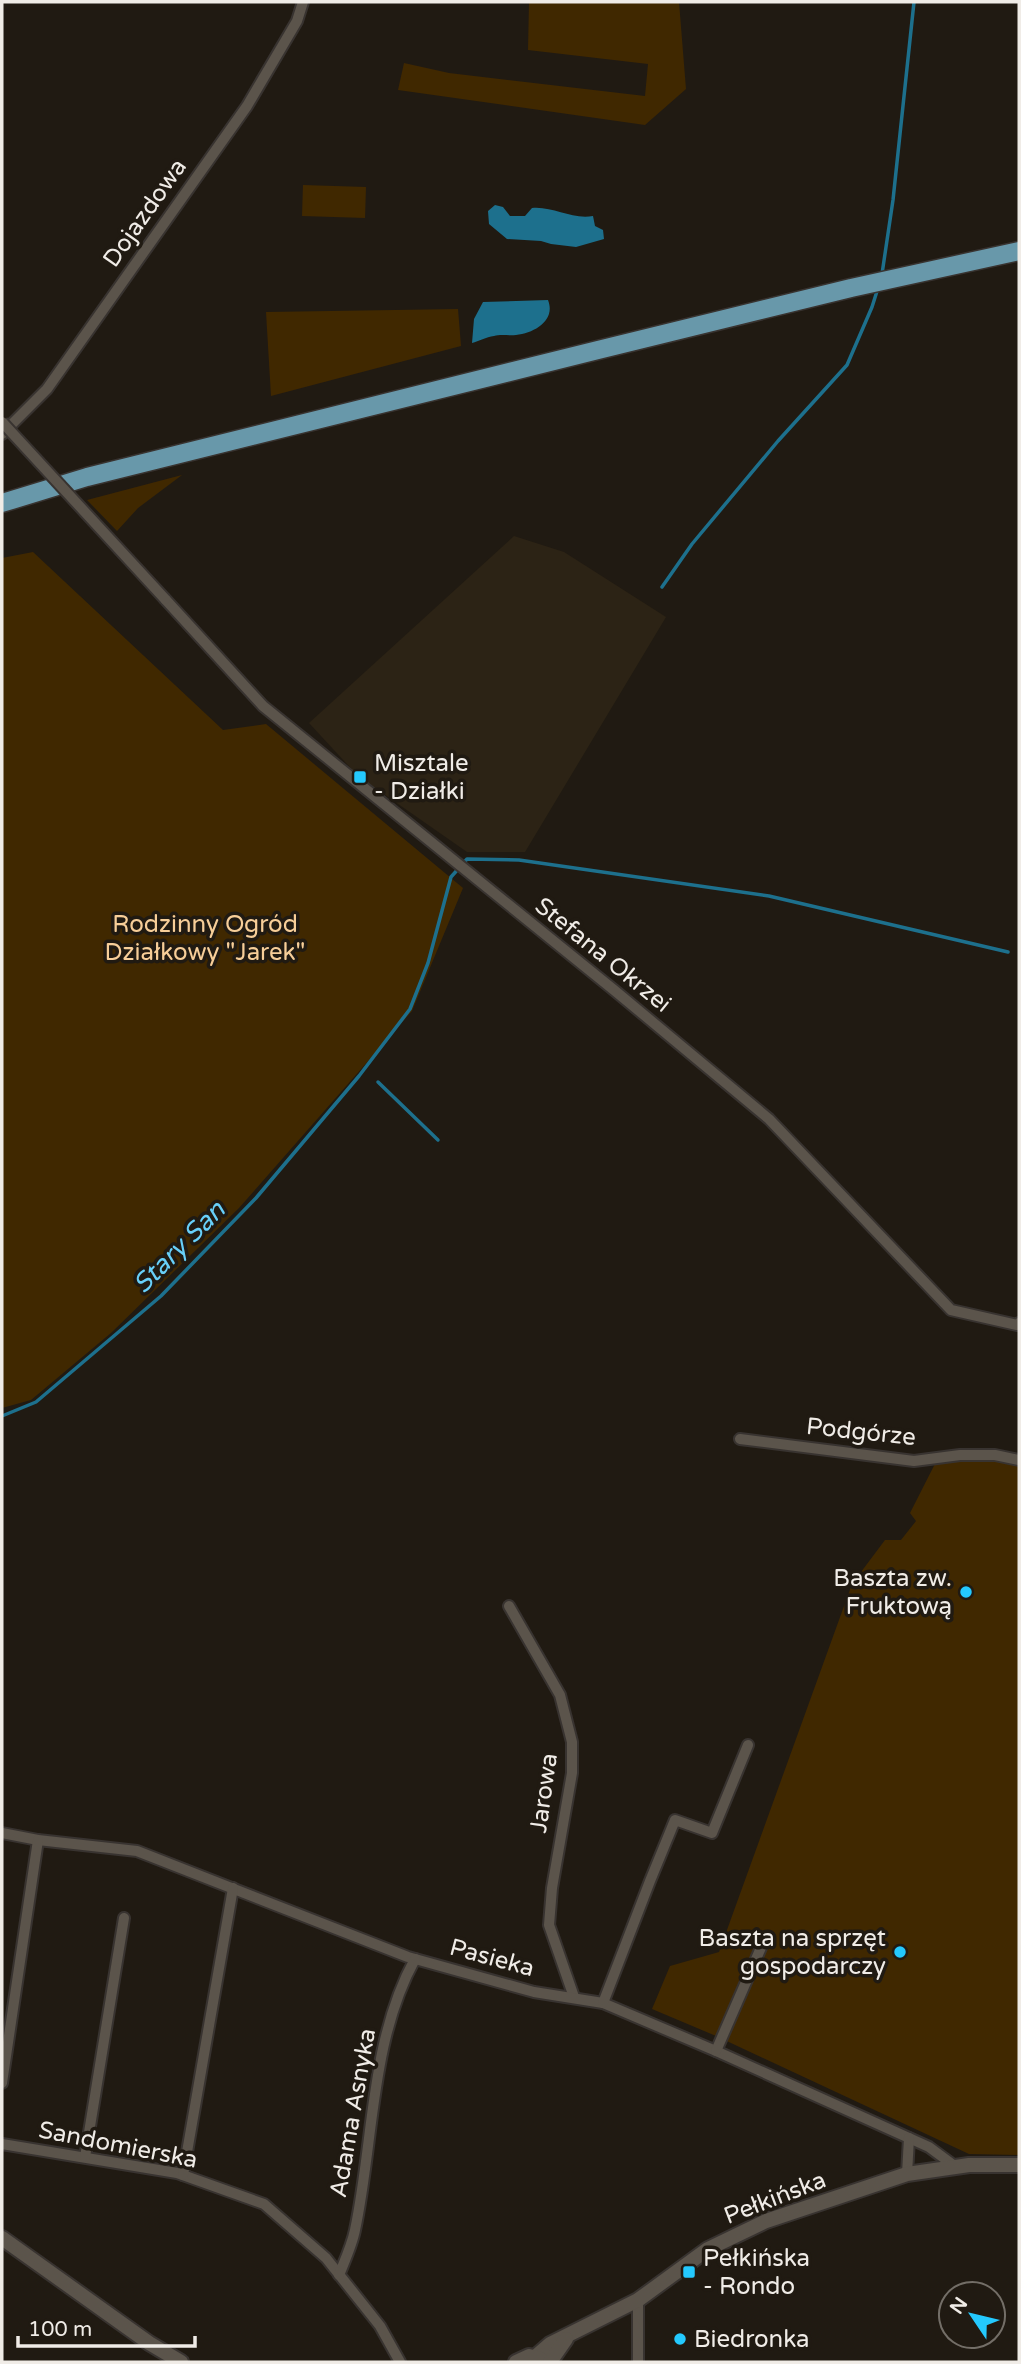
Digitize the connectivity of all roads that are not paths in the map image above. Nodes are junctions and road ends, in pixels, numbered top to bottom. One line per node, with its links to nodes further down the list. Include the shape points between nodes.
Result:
1 (303, 2): 4 (street, Dojazdowa, via 297,21 247,106 47,389)
2 (1019, 251): 5 (main road, via 851,288 111,471)
3 (2, 422): 6 (street, Stefana Okrzei, bridge, via 263,706 769,1119 951,1310)
4 (2, 434)
5 (2, 503)
6 (1019, 1323)
7 (740, 1439): 8 (street, Podgórze, via 914,1461 960,1455)
8 (1019, 1460)
9 (509, 1606): 17 (street, Jarowa, via 560,1695 572,1742 572,1773 549,1925)
10 (748, 1745): 18 (street, via 712,1833 675,1820)
11 (2, 1833): 12 (street, Pasieka)
12 (38, 1840): 13 (street, Pasieka, via 137,1851); 20 (street)
13 (233, 1888): 16 (street, Pasieka); 27 (street)
14 (124, 1918): 23 (street)
15 (763, 1943): 19 (street)
16 (415, 1959): 17 (street, Pasieka, via 534,1992); 29 (street, Adama Asnyka, via 392,2012 355,2232)
17 (574, 1997): 18 (street, Pasieka)
18 (603, 2003): 19 (street, Pasieka)
19 (716, 2051): 21 (street, Pasieka)
20 (2, 2083)
21 (909, 2138): 25 (street, Pasieka); 26 (street)
22 (2, 2144): 23 (street, Sandomierska)
23 (85, 2157): 27 (street, Sandomierska)
24 (1019, 2165): 25 (street, Pełkińska)
25 (956, 2167): 26 (street, Pełkińska)
26 (907, 2174): 30 (street, Pełkińska, via 766,2221 708,2249)
27 (183, 2175): 29 (street, Sandomierska, via 264,2204)
28 (2, 2238): 32 (street)
29 (339, 2275): 33 (street, Sandomierska, via 380,2326)
30 (638, 2300): 31 (street, Pełkińska, via 550,2344); 35 (street)
31 (543, 2361): 34 (street, Pełkińska, via 523,2358)
32 (181, 2362)
33 (400, 2362)
34 (516, 2362)
35 (638, 2362)

